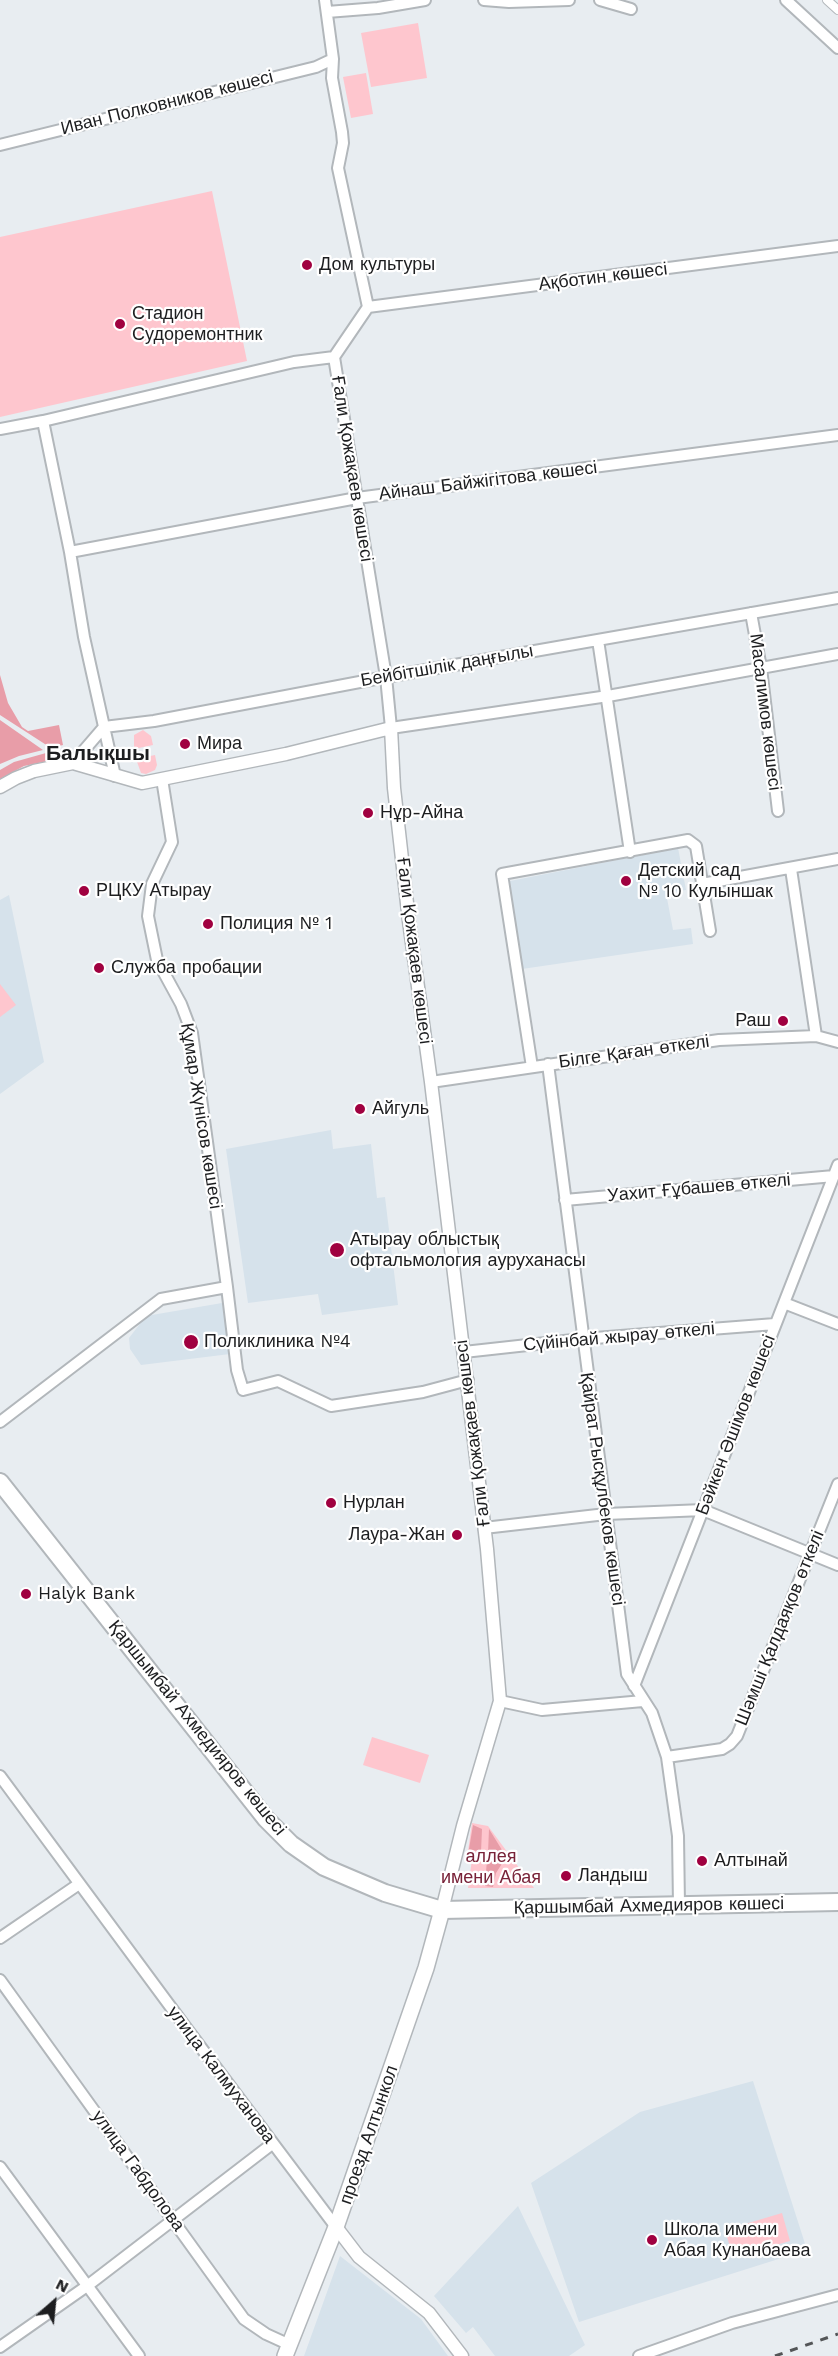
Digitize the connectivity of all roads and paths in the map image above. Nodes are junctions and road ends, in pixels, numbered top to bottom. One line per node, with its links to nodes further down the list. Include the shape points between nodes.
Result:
1 (325, 0): 10 (street)
2 (425, 0): 10 (street)
3 (484, 0): 4 (street)
4 (569, 0)
5 (600, 0): 8 (street)
6 (786, 0): 11 (street)
7 (827, 0): 9 (street)
8 (631, 9)
9 (838, 10)
10 (327, 12): 12 (street)
11 (838, 48)
12 (333, 59): 13 (street, Иван Полковников көшесі, via 316,67); 15 (street, via 332,78 343,143 338,168)
13 (0, 145)
14 (838, 246): 15 (street, Ақботин көшесі)
15 (368, 307): 16 (street, Ғали Қожақаев көшесі)
16 (334, 357): 17 (street, via 294,362); 20 (street, Ғали Қожақаев көшесі)
17 (43, 421): 18 (street); 21 (street)
18 (0, 429)
19 (838, 435): 20 (street, Айнаш Байжігітова көшесі)
20 (357, 498): 21 (street, Айнаш Байжігітова көшесі); 27 (street, Ғали Қожақаев көшесі)
21 (70, 552): 29 (street)
22 (838, 598): 23 (street, Бейбітшілік даңғылы)
23 (751, 613): 24 (street, Бейбітшілік даңғылы); 26 (street, Масалимов көшесі)
24 (598, 640): 27 (street, Бейбітшілік даңғылы); 28 (street)
25 (838, 654): 26 (street)
26 (761, 668): 28 (street); 35 (street, Масалимов көшесі)
27 (386, 677): 29 (street, Бейбітшілік даңғылы); 30 (street, Ғали Қожақаев көшесі)
28 (608, 696): 30 (street); 36 (street)
29 (104, 727): 31 (street); 32 (street)
30 (391, 728): 33 (street, via 286,754); 45 (street, Ғали Қожақаев көшесі, via 394,788)
31 (73, 763): 32 (street); 34 (street, via 34,771)
32 (115, 776): 33 (street, via 142,783)
33 (162, 778): 49 (street, Құмар Жүнісов көшесі, via 172,842 152,884 148,916 158,960 192,1033)
34 (0, 788)
35 (778, 811)
36 (630, 852): 39 (street, via 688,840 696,846); 44 (street, via 502,874)
37 (838, 859): 38 (street)
38 (791, 869): 39 (street); 41 (street)
39 (702, 884): 40 (street)
40 (710, 932)
41 (816, 1036): 42 (street, Білге Қаған өткелі); 43 (street, Білге Қаған өткелі, via 719,1041)
42 (838, 1042)
43 (548, 1064): 44 (street, Білге Қаған өткелі); 48 (street, Қайрат Рысқұлбеков көшесі)
44 (532, 1066): 45 (street, Білге Қаған өткелі)
45 (431, 1082): 54 (street, Ғали Қожақаев көшесі)
46 (838, 1165): 47 (street, Бәйкен Әшімов көшесі)
47 (834, 1176): 48 (street, Уахит Ғұбашев өткелі); 50 (street, Бәйкен Әшімов көшесі)
48 (565, 1200): 53 (street, Қайрат Рысқұлбеков көшесі)
49 (227, 1287): 55 (street, Құмар Жүнісов көшесі, via 243,1390 278,1381 331,1406 423,1392); 56 (street, via 160,1299)
50 (784, 1303): 51 (street, Бәйкен Әшімов көшесі); 52 (street)
51 (775, 1324): 53 (street, Сүйінбай жырау өткелі); 59 (street, Бәйкен Әшімов көшесі)
52 (838, 1324)
53 (582, 1339): 54 (street, Сүйінбай жырау өткелі); 60 (street, Қайрат Рысқұлбеков көшесі)
54 (464, 1352): 55 (street, Ғали Қожақаев көшесі)
55 (468, 1380): 61 (street, Ғали Қожақаев көшесі)
56 (0, 1422)
57 (0, 1482): 72 (main road, Қаршымбай Ахмедияров көшесі, via 266,1819 291,1844 324,1867 385,1893)
58 (838, 1484): 62 (street, Шәмші Қалдаяқов өткелі)
59 (703, 1510): 60 (street); 62 (street); 64 (street, Бәйкен Әшімов көшесі)
60 (606, 1514): 61 (street); 64 (street, Қайрат Рысқұлбеков көшесі, via 627,1674)
61 (484, 1528): 65 (street, Ғали Қожақаев көшесі)
62 (810, 1554): 63 (street); 67 (street, Шәмші Қалдаяқов өткелі, via 737,1736 722,1749)
63 (838, 1565)
64 (634, 1686): 66 (street, Қайрат Рысқұлбеков көшесі)
65 (500, 1701): 66 (street, via 543,1710); 72 (street, Ғали Қожақаев көшесі)
66 (643, 1701): 67 (street, Қайрат Рысқұлбеков көшесі, via 652,1713)
67 (667, 1757): 71 (street, Қайрат Рысқұлбеков көшесі, via 678,1836)
68 (0, 1776): 69 (street, улица Калмуханова)
69 (79, 1884): 73 (street); 75 (street, улица Калмуханова)
70 (838, 1902): 71 (main road, Қаршымбай Ахмедияров көшесі)
71 (679, 1905): 72 (main road, Қаршымбай Ахмедияров көшесі)
72 (442, 1910): 78 (main road, проезд Алтынкол, via 426,1968)
73 (0, 1938)
74 (0, 1980): 77 (street, улица Габдолова)
75 (272, 2144): 77 (street); 78 (street, улица Калмуханова)
76 (0, 2168): 79 (street)
77 (173, 2219): 79 (street); 82 (street, улица Габдолова, via 244,2319)
78 (336, 2228): 82 (main road, проезд Алтынкол); 84 (street, улица Калмуханова, via 359,2257 429,2313)
79 (87, 2286): 81 (street); 83 (street)
80 (838, 2295): 85 (street, via 732,2323)
81 (0, 2347)
82 (288, 2351)
83 (139, 2356)
84 (462, 2356)
85 (639, 2356)

